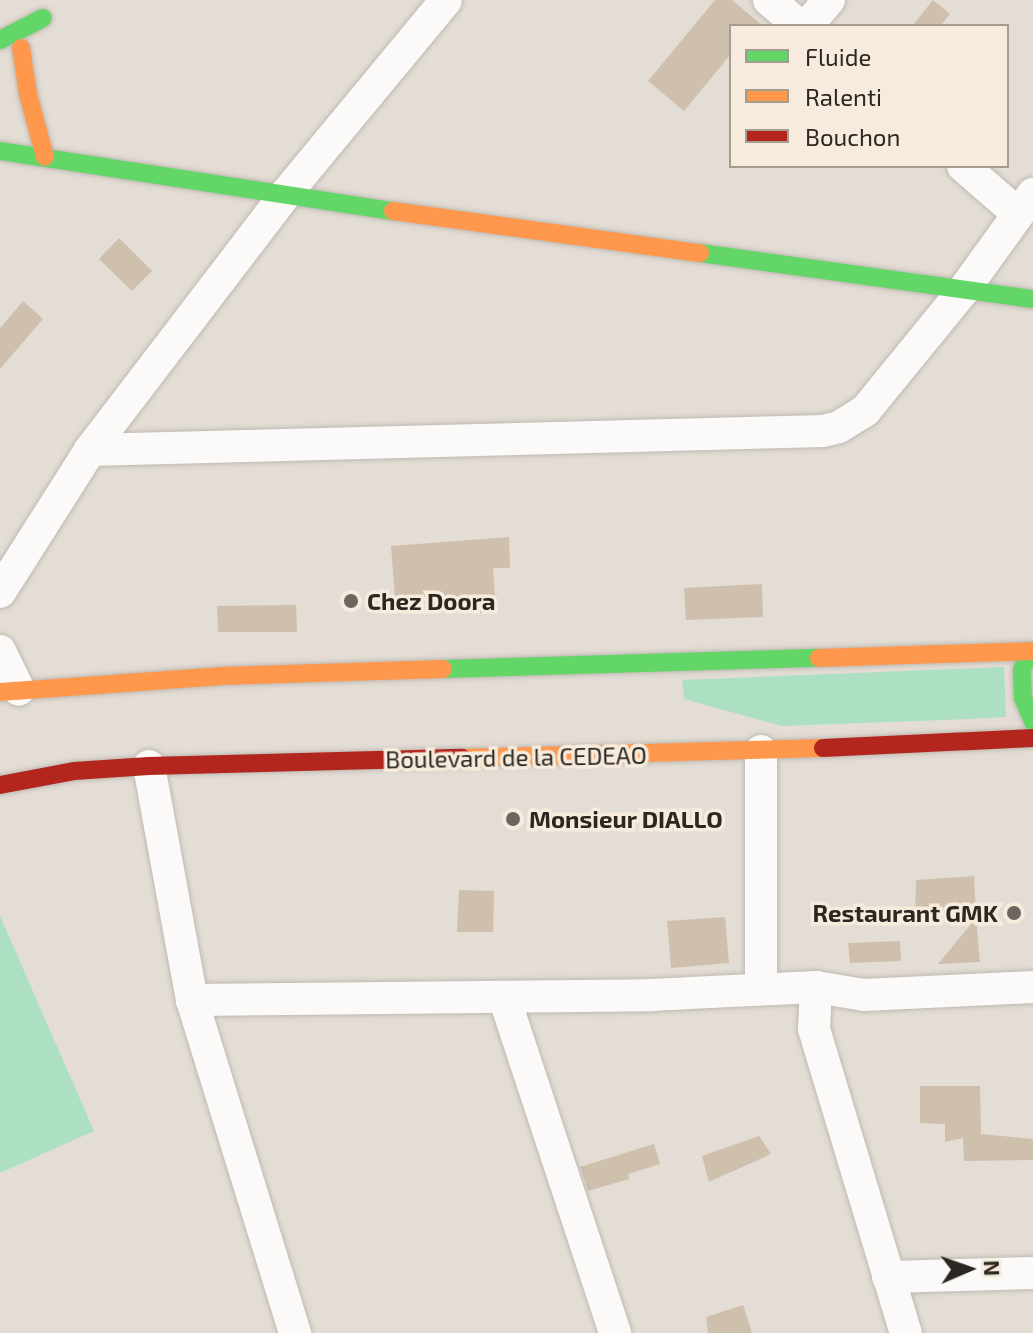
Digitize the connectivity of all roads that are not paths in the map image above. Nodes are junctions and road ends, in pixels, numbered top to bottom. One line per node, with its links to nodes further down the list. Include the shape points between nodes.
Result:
1 (446, 0): 12 (street)
2 (769, 0): 5 (street)
3 (829, 0): 6 (street)
4 (49, 9): 7 (street)
5 (798, 24)
6 (809, 24)
7 (10, 44): 8 (street); 10 (main road)
8 (0, 75)
9 (0, 151): 10 (main road)
10 (45, 157): 12 (main road)
11 (966, 168): 13 (street)
12 (284, 196): 14 (main road); 16 (street)
13 (1025, 203): 14 (street)
14 (963, 291): 15 (main road); 16 (street, via 865,411 823,431)
15 (1033, 299)
16 (90, 450): 17 (street)
17 (0, 592)
18 (1031, 649): 20 (main road, via 238,676); 21 (main road, via 1022,671 1023,698)
19 (0, 651): 20 (street)
20 (10, 691)
21 (1033, 722)
22 (1033, 738): 23 (main road, Boulevard de la CEDEAO)
23 (761, 751): 24 (main road, Boulevard de la CEDEAO); 28 (street)
24 (149, 766): 25 (main road, Boulevard de la CEDEAO, via 74,771); 30 (street)
25 (0, 785)
26 (816, 987): 27 (street, via 864,995); 28 (street); 32 (street, via 814,1029)
27 (1033, 987)
28 (761, 989): 29 (street)
29 (504, 997): 30 (street); 34 (street)
30 (192, 1000): 33 (street)
31 (1033, 1273): 32 (street)
32 (888, 1277): 35 (street)
33 (295, 1333)
34 (615, 1333)
35 (906, 1333)

